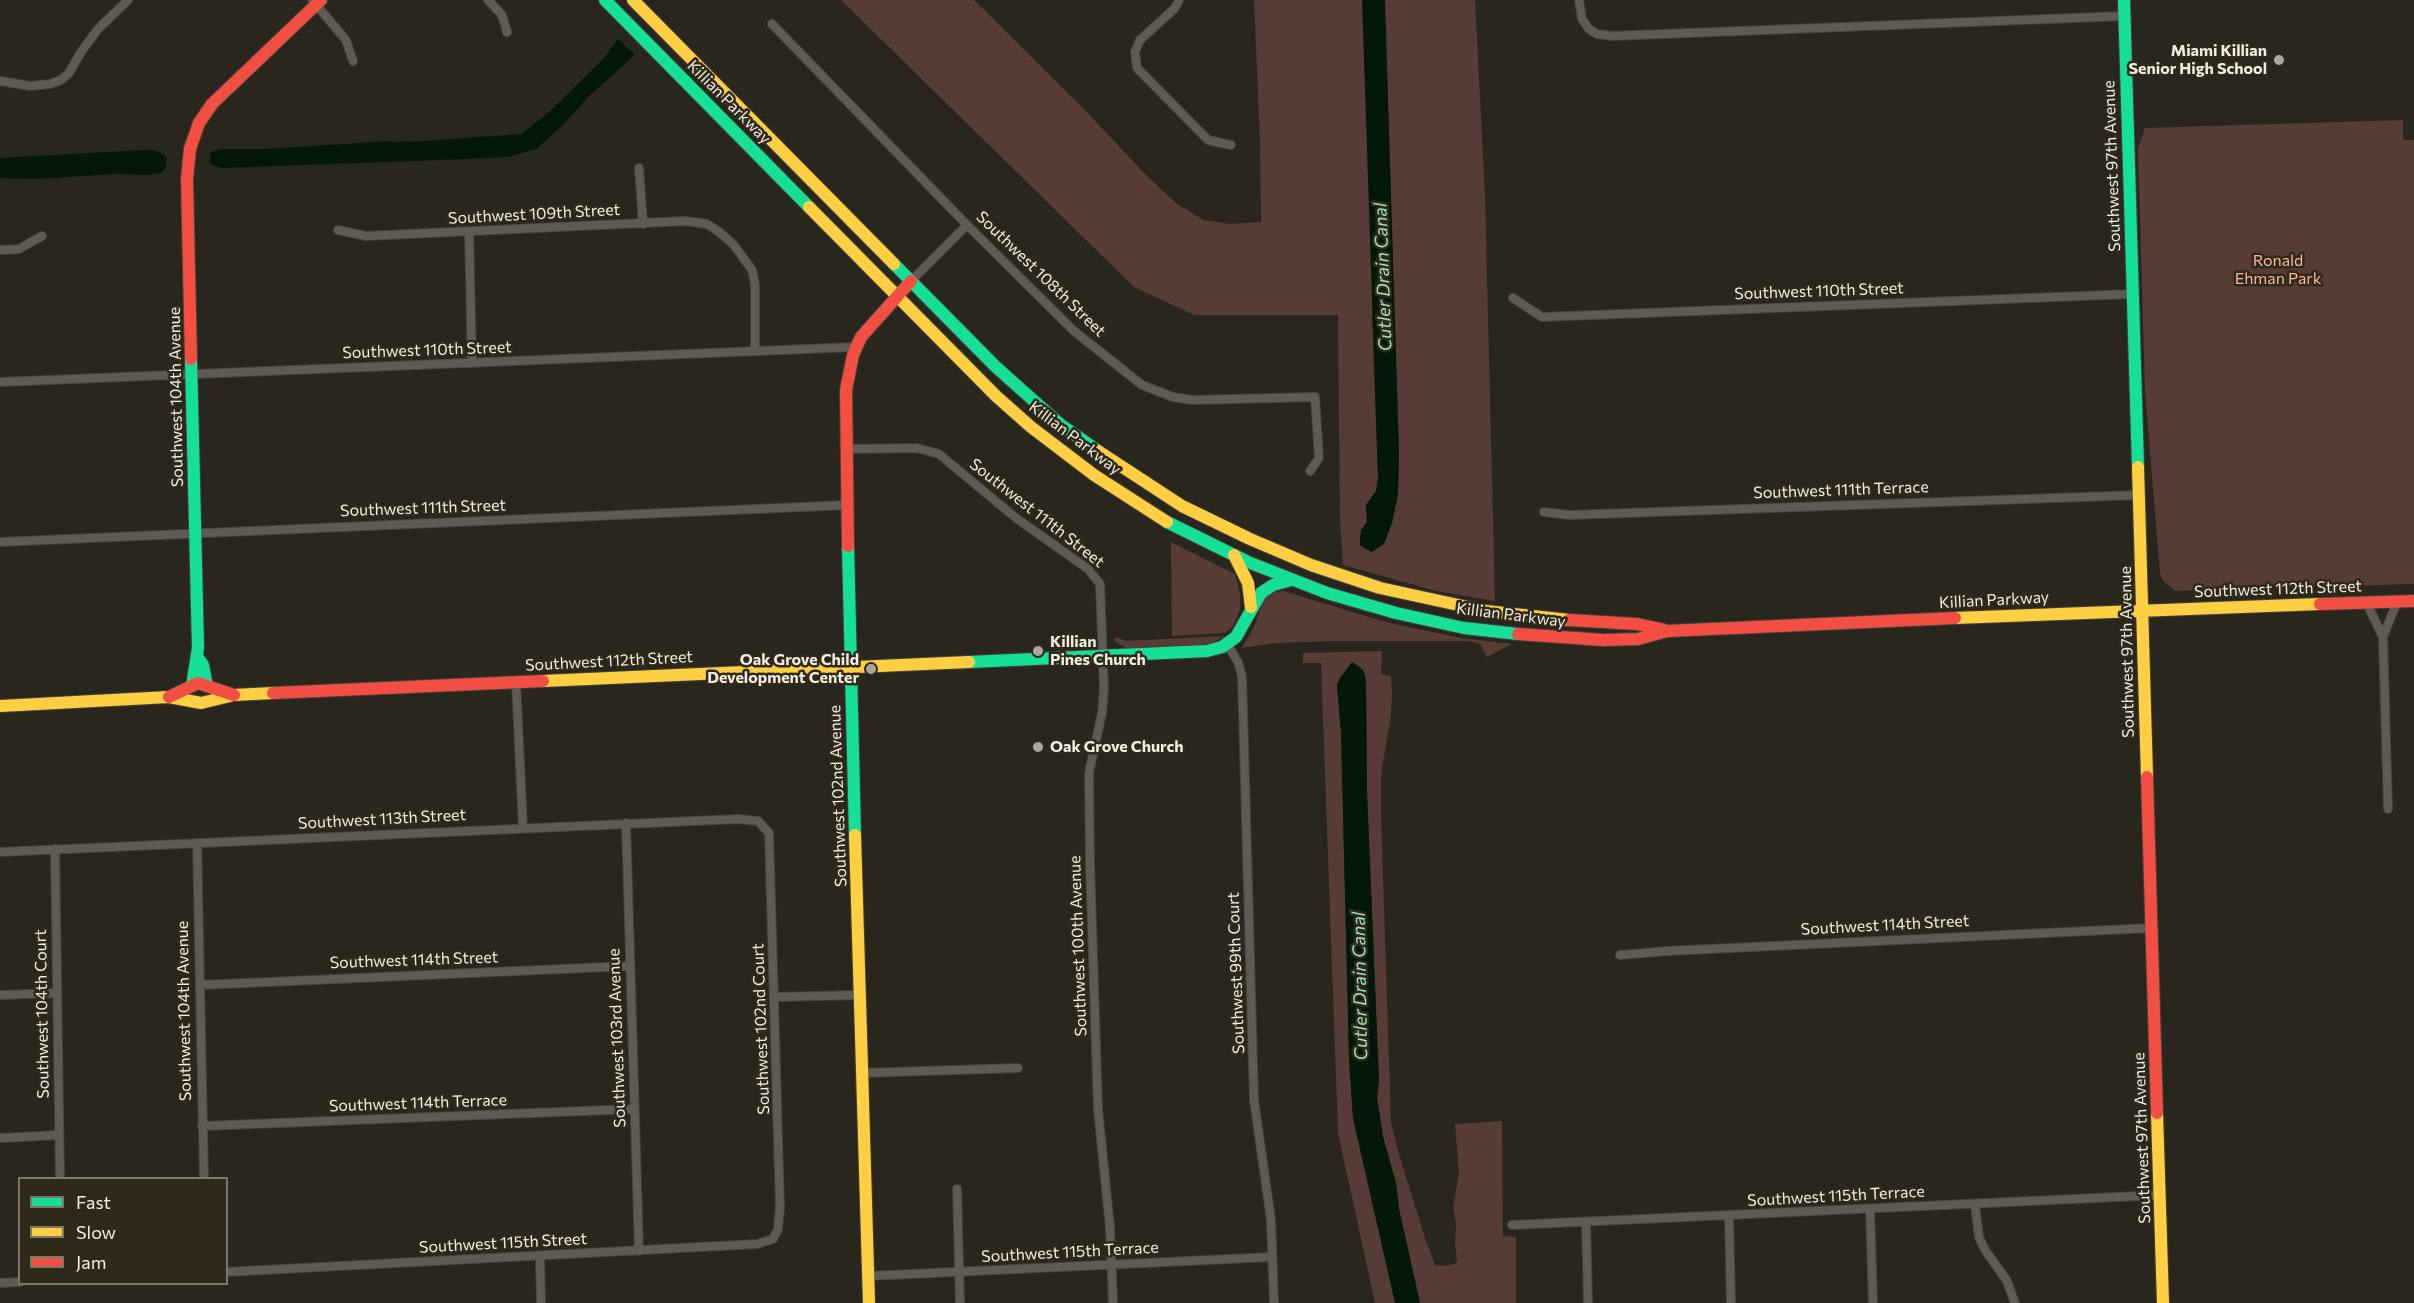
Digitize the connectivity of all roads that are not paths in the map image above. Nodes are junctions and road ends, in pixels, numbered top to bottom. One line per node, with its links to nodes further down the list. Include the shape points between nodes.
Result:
1 (128, 0): 13 (street, via 93,35 66,76 56,83 20,86)
2 (488, 0): 11 (street, via 502,15)
3 (605, 0): 24 (street, Killian Parkway)
4 (633, 0): 22 (street, Killian Parkway)
5 (1179, 0): 14 (street, via 1140,40 1135,52 1137,68 1208,140)
6 (1579, 0): 9 (street, via 1586,26 1597,34 1612,36)
7 (2124, 0): 9 (street, Southwest 97th Avenue)
8 (316, 1): 12 (street, via 346,40); 29 (street, Southwest 104th Avenue, via 212,104 194,136 187,172)
9 (2124, 16): 23 (street, Southwest 97th Avenue)
10 (772, 24): 17 (street, Southwest 108th Street)
11 (507, 32)
12 (353, 61)
13 (0, 81)
14 (1231, 146)
15 (639, 168): 16 (street)
16 (643, 224): 19 (street, Southwest 109th Street); 27 (street, Southwest 109th Street, via 700,222 727,238 744,257 753,273)
17 (967, 225): 22 (street, Southwest 102nd Avenue); 32 (street, Southwest 108th Street, via 1074,331 1142,385 1193,400 1316,397 1319,458)
18 (338, 230): 19 (street, Southwest 109th Street, via 362,236)
19 (469, 232): 28 (street)
20 (42, 236): 21 (street, via 19,249)
21 (0, 250)
22 (911, 281): 24 (street, Southwest 102nd Avenue); 46 (street, Killian Parkway, via 1004,374 1067,429 1170,499 1250,540 1332,573 1401,594 1530,617 1637,624)
23 (2133, 294): 25 (street, Southwest 110th Street, via 1542,317); 33 (street, Southwest 97th Avenue)
24 (897, 297): 26 (street, Southwest 102nd Avenue); 38 (street, Killian Parkway, via 996,396 1048,440 1150,512)
25 (1513, 298)
26 (856, 346): 27 (street, Southwest 110th Street); 31 (street, Southwest 102nd Avenue, via 846,390)
27 (755, 350): 28 (street, Southwest 110th Street)
28 (472, 363): 29 (street, Southwest 110th Street)
29 (192, 374): 30 (street, Southwest 110th Street); 36 (street, Southwest 104th Avenue)
30 (0, 382)
31 (847, 449): 34 (street, Southwest 102nd Avenue); 40 (street, Southwest 111th Street, via 917,448 939,454 1016,518 1088,569)
32 (1310, 471)
33 (2140, 495): 35 (street, Southwest 111th Terrace, via 1570,515); 45 (street, Southwest 97th Avenue)
34 (847, 505): 36 (street, Southwest 111th Street); 51 (street, Southwest 102nd Avenue)
35 (1544, 512)
36 (195, 533): 37 (street, Southwest 111th Street); 50 (street, Southwest 104th Avenue)
37 (0, 542)
38 (1234, 555): 39 (street, Killian Parkway); 44 (street, via 1248,583)
39 (1291, 580): 44 (street, via 1267,588); 46 (street, Killian Parkway, via 1396,613 1490,631 1602,640 1638,639)
40 (1101, 589): 49 (street, Southwest 100th Avenue)
41 (2414, 601): 43 (street, Southwest 112th Street)
42 (2366, 602): 43 (street, Southwest 112th Street); 45 (street, Southwest 112th Street); 47 (street)
43 (2397, 602): 47 (street)
44 (1251, 607): 48 (street, via 1245,624)
45 (2144, 610): 46 (street, Killian Parkway); 67 (street, Southwest 97th Avenue)
46 (1666, 631)
47 (2383, 637): 60 (street)
48 (1227, 644): 49 (street, Southwest 112th Street, via 1207,651); 93 (street, Southwest 99th Court, via 1242,676 1254,1090)
49 (1104, 657): 51 (street, Southwest 112th Street); 94 (street, Southwest 100th Avenue, via 1102,708 1089,781 1097,1087)
50 (198, 658): 53 (street, Southwest 104th Avenue); 54 (street, Southwest 104th Avenue)
51 (850, 667): 52 (street, Southwest 112th Street); 73 (street, Southwest 102nd Avenue)
52 (516, 682): 55 (street, Southwest 112th Street); 63 (street)
53 (191, 686): 54 (street); 56 (street); 57 (street)
54 (207, 686): 55 (street, Southwest 112th Street); 58 (street)
55 (234, 694): 58 (street, Southwest 112th Street)
56 (169, 697): 57 (street); 59 (street)
57 (192, 701): 58 (street)
58 (206, 701)
59 (0, 706)
60 (2388, 809)
61 (626, 823): 62 (street, Southwest 113th Street, via 749,819); 63 (street, Southwest 113th Street); 69 (street, Southwest 103rd Avenue)
62 (763, 825): 74 (street, Southwest 102nd Court, via 770,836)
63 (523, 828): 64 (street, Southwest 113th Street)
64 (197, 843): 65 (street, Southwest 113th Street); 70 (street, Southwest 104th Avenue)
65 (55, 849): 66 (street, Southwest 113th Street); 71 (street, Southwest 104th Court)
66 (0, 852)
67 (2151, 928): 68 (street, Southwest 114th Street); 84 (street, Southwest 97th Avenue)
68 (1620, 955)
69 (630, 966): 70 (street, Southwest 114th Street); 77 (street, Southwest 103rd Avenue)
70 (200, 985): 78 (street, Southwest 104th Avenue)
71 (57, 993): 72 (street); 79 (street, Southwest 104th Court)
72 (0, 995)
73 (860, 995): 74 (street); 76 (street, Southwest 102nd Avenue)
74 (774, 997): 90 (street, Southwest 102nd Court, via 780,1207)
75 (1018, 1068): 76 (street)
76 (862, 1073): 97 (street, Southwest 102nd Avenue)
77 (634, 1109): 78 (street, Southwest 114th Terrace); 91 (street, Southwest 103rd Avenue)
78 (202, 1126): 82 (street, Southwest 104th Avenue)
79 (59, 1136): 80 (street); 81 (street, Southwest 104th Court)
80 (0, 1138)
81 (60, 1177)
82 (204, 1177)
83 (957, 1189): 96 (street)
84 (2160, 1195): 85 (street, Southwest 115th Terrace); 109 (street, Southwest 97th Avenue)
85 (1975, 1204): 86 (street, Southwest 115th Terrace); 108 (street, via 1979,1237 2007,1281)
86 (1870, 1209): 87 (street, Southwest 115th Terrace); 107 (street)
87 (1729, 1216): 88 (street, Southwest 115th Terrace); 106 (street)
88 (1586, 1222): 89 (street, Southwest 115th Terrace); 105 (street)
89 (1512, 1225)
90 (777, 1234): 91 (street, Southwest 115th Street, via 762,1244)
91 (639, 1251): 92 (street, Southwest 115th Street)
92 (540, 1256): 95 (street, Southwest 115th Street); 100 (street)
93 (1272, 1257): 94 (street, Southwest 115th Terrace); 104 (street, Southwest 99th Court)
94 (1112, 1264): 96 (street, Southwest 115th Terrace); 103 (street, Southwest 100th Avenue)
95 (228, 1272)
96 (959, 1272): 97 (street, Southwest 115th Terrace); 102 (street)
97 (868, 1276): 101 (street, Southwest 102nd Avenue)
98 (18, 1282): 99 (street)
99 (0, 1283)
100 (541, 1303)
101 (869, 1303)
102 (960, 1303)
103 (1113, 1303)
104 (1274, 1303)
105 (1588, 1303)
106 (1731, 1303)
107 (1873, 1303)
108 (2015, 1303)
109 (2163, 1303)

